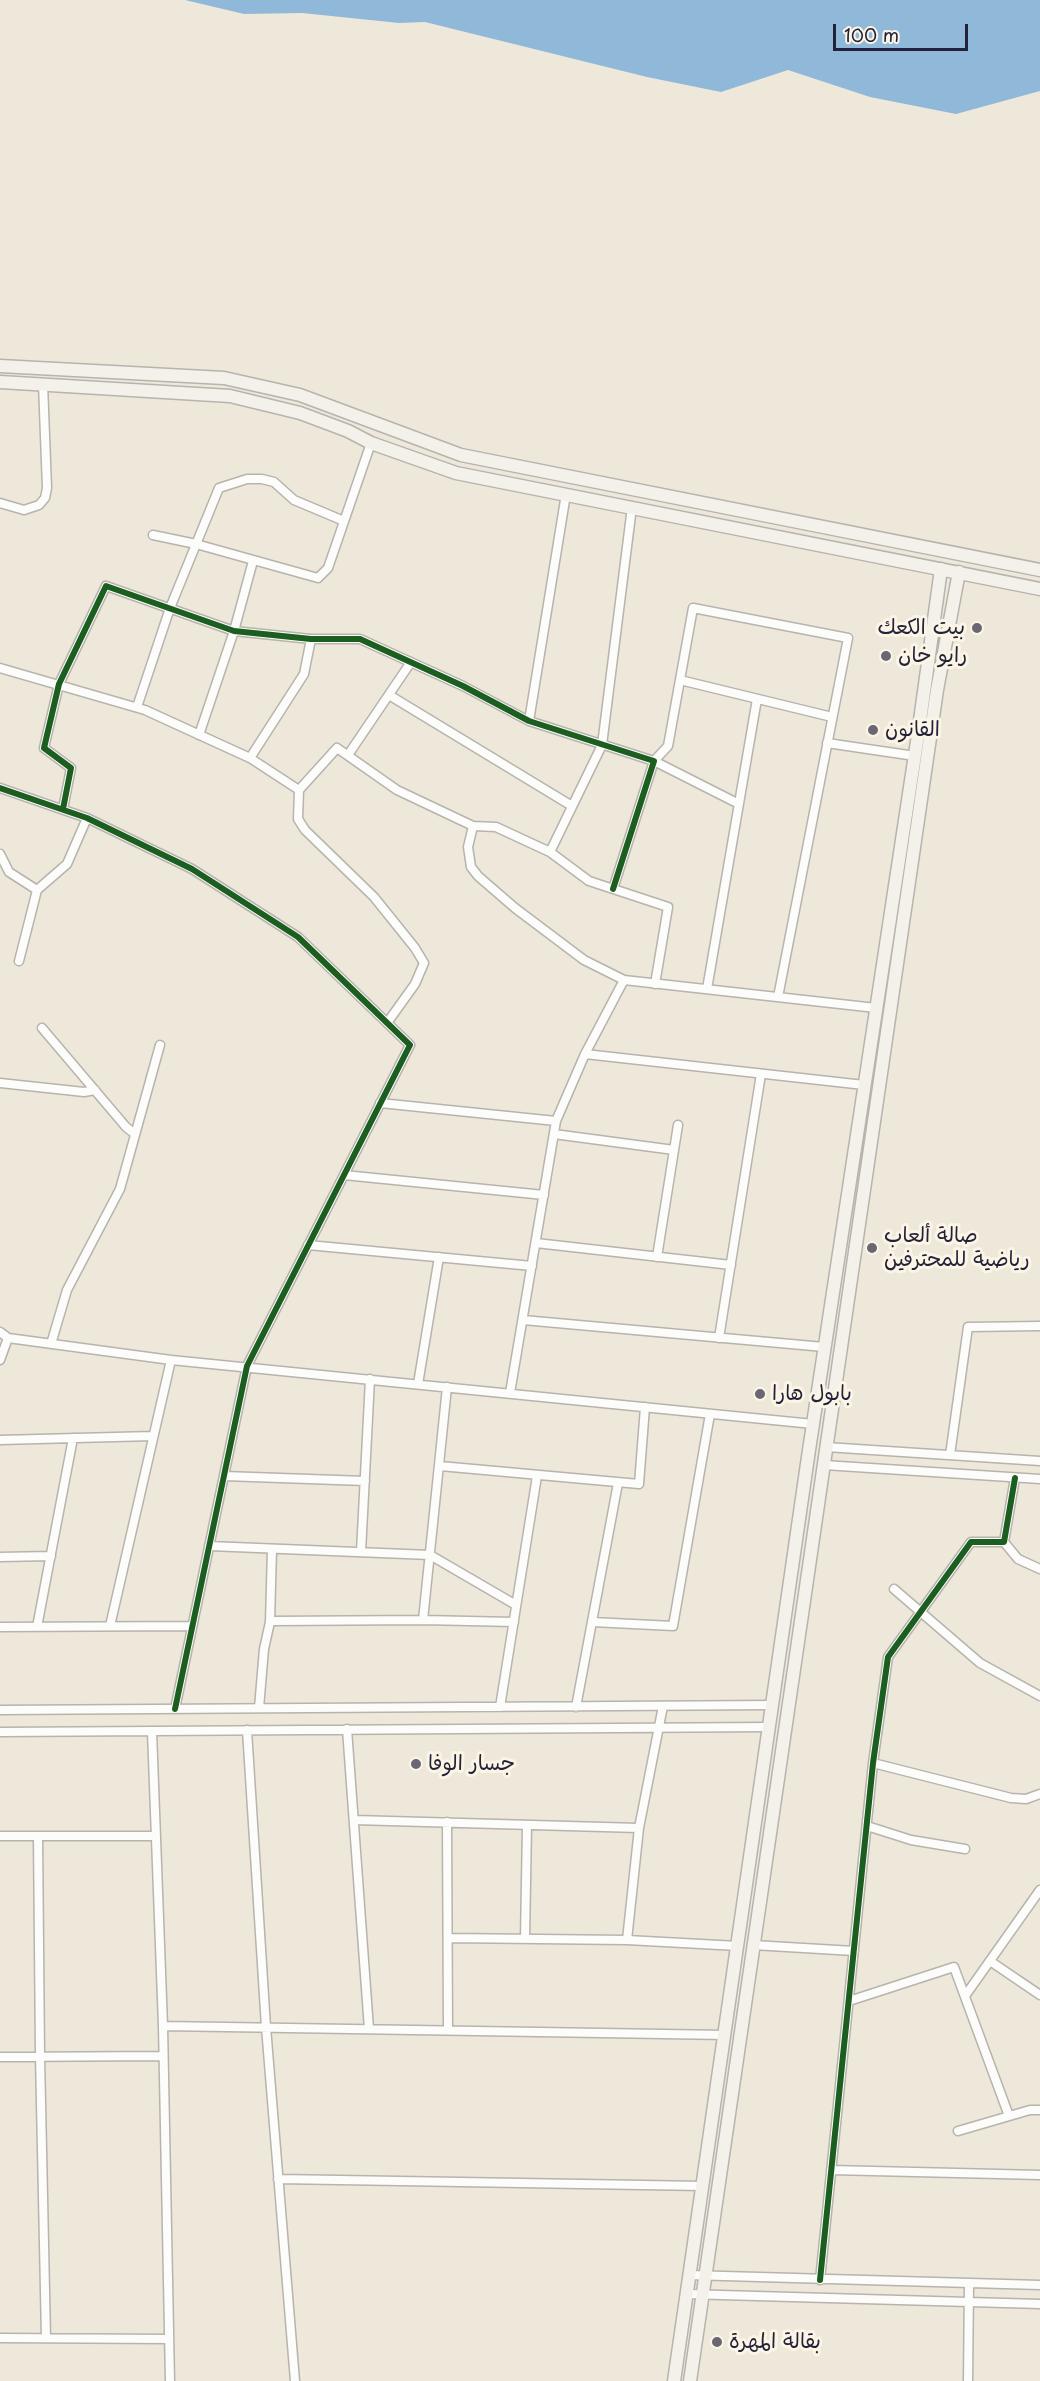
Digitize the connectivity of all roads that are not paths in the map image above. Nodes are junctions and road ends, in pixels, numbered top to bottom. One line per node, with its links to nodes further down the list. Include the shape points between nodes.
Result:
1 (0, 366): 13 (main road, via 224,378 300,395 461,455)
2 (0, 382): 3 (main road)
3 (43, 384): 4 (main road, via 230,396 300,413); 6 (street, via 45,498 39,505 24,510)
4 (371, 443): 5 (main road, via 456,473); 8 (street)
5 (566, 494): 7 (main road); 27 (street)
6 (0, 503)
7 (632, 507): 12 (main road); 30 (street)
8 (344, 520): 10 (street, via 294,500 274,482 247,479 219,488); 11 (street, via 327,568 318,578)
9 (153, 535): 10 (street)
10 (196, 544): 11 (street); 16 (street)
11 (253, 561): 17 (street)
12 (941, 569): 14 (main road); 32 (main road)
13 (1040, 570)
14 (959, 572): 15 (main road); 94 (main road, via 937,690)
15 (1040, 589)
16 (170, 608): 17 (street); 22 (street, via 106,586); 25 (street)
17 (234, 631): 18 (street); 28 (street)
18 (311, 639): 19 (street, via 360,639); 33 (street, via 304,674)
19 (411, 662): 23 (street); 27 (street)
20 (0, 668): 22 (street)
21 (680, 680): 24 (street); 26 (street, via 693,608 848,638); 34 (street, via 669,746)
22 (59, 684): 25 (street); 39 (street, via 44,748 71,768)
23 (389, 695): 31 (street); 38 (street)
24 (757, 699): 26 (street); 37 (street)
25 (137, 707): 28 (street)
26 (832, 717): 29 (street)
27 (529, 721): 30 (street)
28 (200, 735): 33 (street)
29 (827, 743): 32 (street); 50 (street)
30 (602, 745): 34 (street); 38 (street)
31 (348, 755): 36 (street, via 337,748); 41 (street, via 397,790)
32 (915, 756): 51 (main road)
33 (250, 758): 36 (street)
34 (654, 761): 37 (street); 44 (street)
35 (0, 788): 39 (street)
36 (299, 790): 52 (street, via 298,819 305,830 374,897 424,963 415,984)
37 (739, 804): 49 (street)
38 (572, 806): 42 (street)
39 (63, 809): 40 (street)
40 (87, 818): 45 (street, via 67,864); 52 (street, via 192,869 298,937)
41 (473, 826): 42 (street, via 496,827); 47 (street, via 468,847 471,867 478,876 584,960)
42 (550, 852): 44 (street, via 589,881)
43 (0, 854): 45 (street, via 9,872)
44 (613, 889): 48 (street, via 668,907)
45 (37, 890): 46 (street)
46 (19, 961)
47 (624, 980): 48 (street); 55 (street)
48 (655, 984): 49 (street)
49 (707, 989): 50 (street)
50 (778, 997): 51 (street)
51 (876, 1008): 58 (main road)
52 (387, 1023): 60 (street, via 410,1045)
53 (42, 1028): 59 (street)
54 (160, 1045): 63 (street)
55 (585, 1054): 56 (street); 61 (street)
56 (761, 1074): 58 (street); 72 (street)
57 (0, 1083): 59 (street)
58 (864, 1085): 80 (main road)
59 (95, 1090): 63 (street)
60 (380, 1103): 61 (street); 66 (street)
61 (556, 1121): 64 (street)
62 (678, 1125): 65 (street)
63 (135, 1134): 79 (street, via 120,1189 67,1290)
64 (554, 1134): 65 (street); 67 (street)
65 (674, 1150): 71 (street)
66 (344, 1174): 67 (street); 69 (street)
67 (544, 1195): 68 (street)
68 (536, 1243): 71 (street); 73 (street)
69 (308, 1245): 70 (street); 83 (street)
70 (439, 1257): 73 (street); 85 (street)
71 (657, 1257): 72 (street)
72 (731, 1265): 78 (street)
73 (532, 1266): 74 (street)
74 (523, 1320): 78 (street); 87 (street)
75 (1040, 1326): 95 (street, via 968,1327)
76 (0, 1332): 77 (street)
77 (8, 1338): 79 (street); 81 (street)
78 (719, 1338): 80 (street)
79 (51, 1344): 82 (street)
80 (824, 1347): 90 (main road)
81 (1, 1357)
82 (171, 1360): 83 (street); 91 (street)
83 (247, 1366): 84 (street); 99 (street)
84 (370, 1379): 85 (street); 103 (street)
85 (418, 1384): 86 (street)
86 (447, 1386): 87 (street); 97 (street)
87 (510, 1393): 88 (street)
88 (645, 1407): 89 (street); 104 (street, via 639,1485)
89 (710, 1414): 90 (street); 119 (street, via 673,1626)
90 (813, 1424): 125 (main road)
91 (153, 1436): 92 (street); 120 (street)
92 (73, 1438): 93 (street); 110 (street)
93 (0, 1440)
94 (826, 1448): 95 (street); 98 (main road)
95 (950, 1455): 96 (street)
96 (1040, 1461)
97 (440, 1466): 100 (street); 109 (street)
98 (824, 1466): 101 (street); 155 (main road)
99 (224, 1476): 103 (street); 106 (street)
100 (537, 1476): 104 (street); 114 (street)
101 (1015, 1478): 102 (street); 105 (street)
102 (1040, 1479)
103 (364, 1481): 108 (street)
104 (618, 1483): 119 (street)
105 (1004, 1542): 112 (street, via 1018,1559); 115 (street, via 971,1542)
106 (209, 1546): 107 (street); 121 (street)
107 (272, 1549): 108 (street); 129 (street, via 270,1622)
108 (361, 1552): 109 (street)
109 (430, 1555): 114 (street); 116 (street)
110 (51, 1556): 111 (street); 123 (street)
111 (0, 1557)
112 (1040, 1569)
113 (894, 1589): 115 (street)
114 (516, 1605): 118 (street)
115 (921, 1612): 124 (street, via 980,1663); 138 (street, via 888,1657)
116 (423, 1620): 117 (street); 118 (street)
117 (274, 1621)
118 (514, 1622): 127 (street)
119 (592, 1622): 128 (street)
120 (111, 1626): 121 (street); 123 (street)
121 (192, 1626): 130 (street)
122 (0, 1627): 123 (street)
123 (37, 1627)
124 (1040, 1696)
125 (772, 1705): 126 (street); 132 (main road)
126 (663, 1706): 128 (street); 133 (street)
127 (500, 1707): 128 (street); 129 (street)
128 (576, 1707)
129 (259, 1708): 130 (street)
130 (175, 1709): 131 (street)
131 (0, 1710)
132 (769, 1727): 133 (street); 154 (main road)
133 (660, 1728): 135 (street); 145 (street)
134 (247, 1730): 135 (street); 136 (street); 162 (street)
135 (347, 1730): 141 (street)
136 (152, 1731): 137 (street); 148 (street)
137 (0, 1732)
138 (873, 1763): 139 (street, via 1011,1798 1026,1799); 144 (street)
139 (1040, 1794): 140 (street)
140 (1040, 1799)
141 (354, 1820): 142 (street); 163 (street)
142 (447, 1822): 143 (street); 151 (street)
143 (527, 1825): 145 (street); 152 (street)
144 (867, 1826): 149 (street, via 911,1840); 156 (street)
145 (639, 1828): 153 (street)
146 (0, 1836): 147 (street)
147 (38, 1836): 148 (street); 166 (street)
148 (156, 1836): 161 (street)
149 (965, 1849)
150 (1040, 1890): 157 (street)
151 (449, 1938): 152 (street); 164 (street)
152 (525, 1940): 153 (street)
153 (627, 1940): 154 (street)
154 (738, 1946): 165 (main road)
155 (753, 1946): 156 (street); 177 (main road)
156 (854, 1951): 160 (street)
157 (990, 1961): 158 (street); 159 (street)
158 (1040, 1995)
159 (965, 1996): 160 (street, via 954,1967); 170 (street)
160 (849, 2001): 172 (street)
161 (163, 2026): 162 (street); 167 (street)
162 (266, 2027): 163 (street); 174 (street)
163 (369, 2029): 164 (street)
164 (448, 2030): 165 (street)
165 (726, 2035): 175 (main road)
166 (40, 2056): 167 (street); 168 (street); 186 (street)
167 (163, 2056): 187 (street)
168 (0, 2057)
169 (1040, 2110): 170 (street)
170 (1009, 2116): 171 (street)
171 (958, 2131)
172 (831, 2170): 173 (street); 178 (street)
173 (1040, 2175)
174 (278, 2179): 175 (street); 189 (street)
175 (703, 2186): 176 (main road)
176 (689, 2275): 177 (street); 181 (main road)
177 (704, 2276): 178 (street); 182 (main road)
178 (820, 2280): 179 (street)
179 (969, 2284): 180 (street); 183 (street)
180 (1040, 2285)
181 (686, 2294): 182 (street); 190 (main road)
182 (701, 2295): 183 (street); 191 (main road)
183 (969, 2304): 184 (street); 192 (street)
184 (1040, 2304)
185 (0, 2338): 186 (street)
186 (46, 2338): 187 (street)
187 (169, 2339): 188 (street)
188 (170, 2381)
189 (295, 2381)
190 (674, 2381)
191 (690, 2381)
192 (968, 2381)

